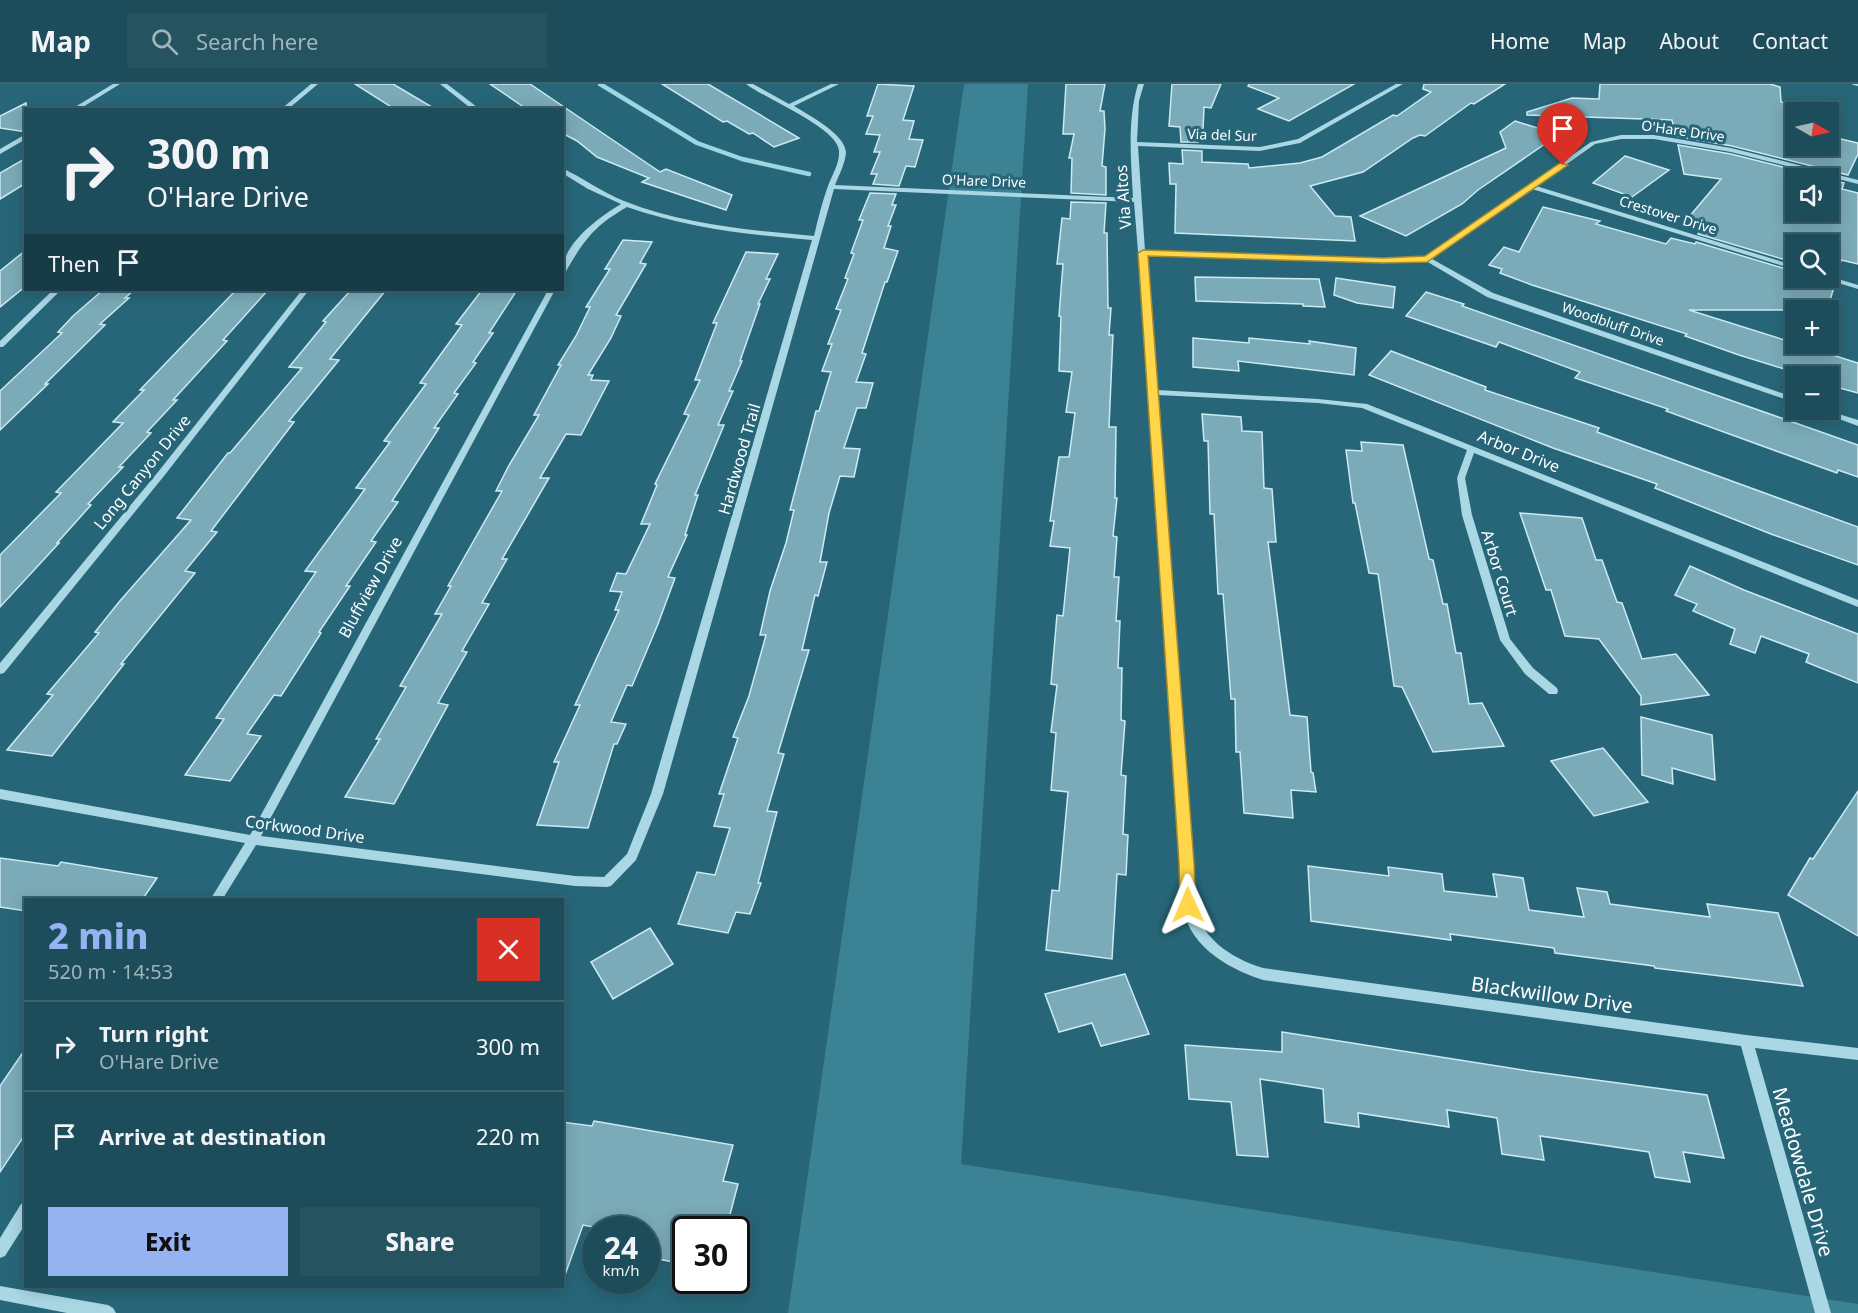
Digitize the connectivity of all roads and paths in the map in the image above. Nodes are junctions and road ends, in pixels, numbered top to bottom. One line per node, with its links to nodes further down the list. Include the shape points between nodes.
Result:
1 (117, 84): 9 (street)
2 (315, 84): 10 (street)
3 (443, 84): 11 (street)
4 (749, 84): 8 (street)
5 (836, 84): 8 (street)
6 (1141, 84): 13 (street, Via Altos, via 1135,106)
7 (1400, 84): 13 (street, Via del Sur, via 1300,141 1260,149)
8 (789, 106): 17 (street, Hardwood Trail, via 842,145)
9 (76, 108)
10 (286, 108)
11 (475, 108)
12 (24, 137): 14 (street)
13 (1135, 144): 19 (street, Via Altos)
14 (0, 152)
15 (564, 171): 20 (street)
16 (1858, 182): 18 (street, O'Hare Drive, via 1731,150 1654,137 1621,136 1593,143)
17 (831, 187): 19 (street, O'Hare Drive); 21 (street, Hardwood Trail)
18 (1533, 187): 23 (street, O'Hare Drive); 24 (street, Crestover Drive)
19 (1137, 200): 22 (street, Via Altos)
20 (625, 205): 21 (street, via 737,232); 25 (street, via 600,218 585,233)
21 (817, 238): 42 (street, Hardwood Trail, via 657,794 632,857)
22 (1143, 253): 23 (street); 32 (street, Via Altos)
23 (1427, 259): 33 (street, Woodbluff Drive, via 1490,295)
24 (1785, 265)
25 (564, 268)
26 (1839, 282): 27 (street)
27 (1858, 287)
28 (56, 291): 31 (street)
29 (304, 291): 38 (street, Long Canyon Drive)
30 (551, 291): 41 (street, Bluffview Drive)
31 (0, 345)
32 (1154, 392): 36 (street, Arbor Drive, via 1364,406); 44 (street, Via Altos, via 1188,905 1198,932 1216,953)
33 (1785, 397)
34 (1839, 417): 35 (street)
35 (1858, 423)
36 (1472, 448): 37 (street, Arbor Drive); 39 (street, Arbor Court, via 1461,478 1467,515 1505,640 1529,671)
37 (1858, 604)
38 (0, 670)
39 (1553, 691)
40 (0, 795): 41 (street, Corkwood Drive)
41 (253, 840): 42 (street, Corkwood Drive); 43 (street, Bluffview Drive)
42 (607, 882)
43 (217, 898)
44 (1241, 968): 45 (street, Blackwillow Drive)
45 (1746, 1041): 46 (street, Blackwillow Drive); 51 (street, Meadowdale Drive)
46 (1858, 1054)
47 (24, 1212): 48 (street)
48 (0, 1251)
49 (0, 1293): 50 (street)
50 (108, 1313)
51 (1823, 1313)

